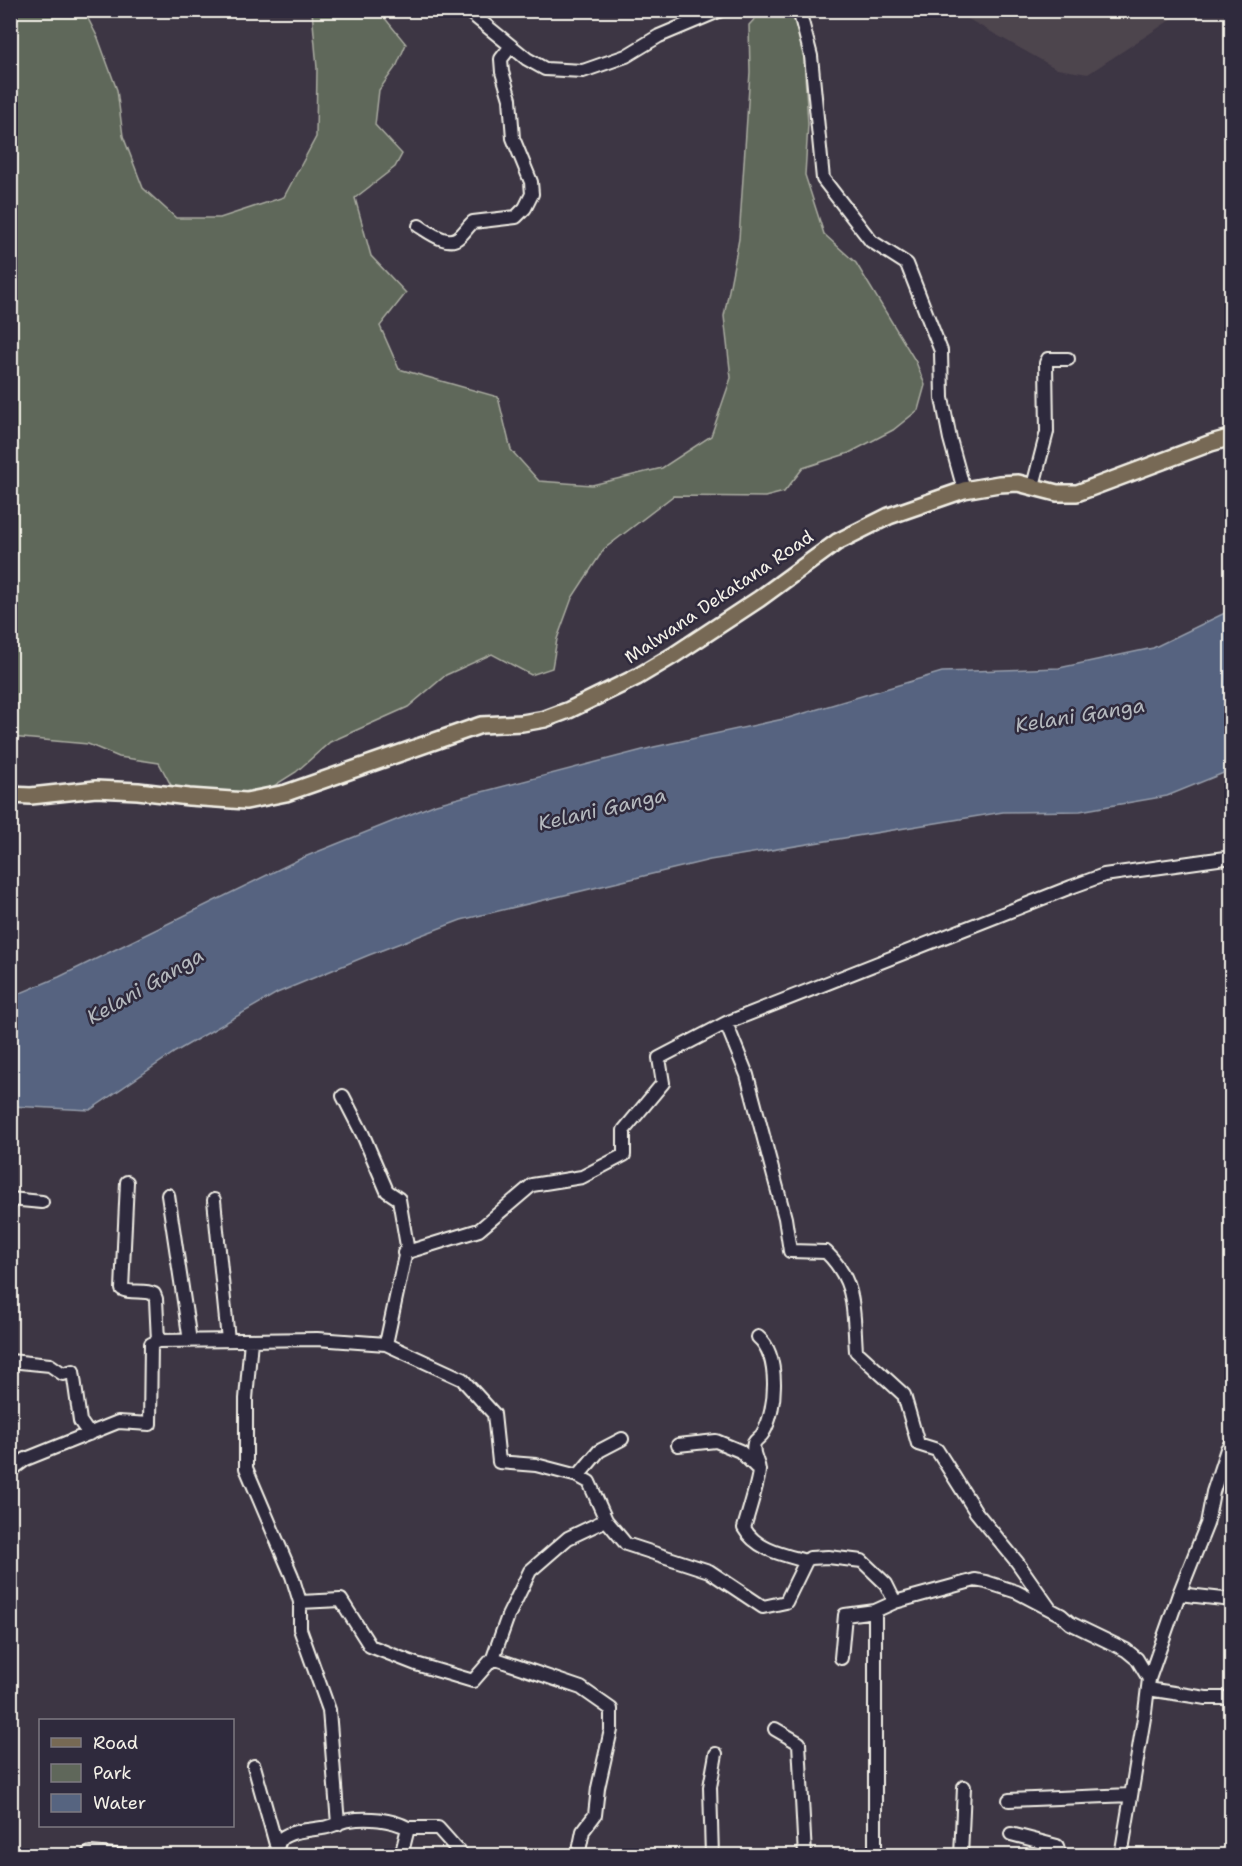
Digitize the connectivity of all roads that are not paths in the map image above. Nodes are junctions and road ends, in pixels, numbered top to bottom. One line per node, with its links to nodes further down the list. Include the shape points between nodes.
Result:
1 (467, 10): 4 (street)
2 (721, 10): 4 (street, via 659,36 626,56 583,71 545,69)
3 (799, 10): 9 (street, via 812,56 823,179 871,241 907,264 941,351 942,398)
4 (511, 46): 5 (street, via 503,54 501,67 510,99 513,138 533,189 528,204 516,217 473,222 451,240)
5 (419, 226)
6 (1068, 359): 8 (street, via 1048,359 1046,363 1047,432)
7 (1232, 437): 8 (main road, Malwana Dekatana Road, via 1077,493 1057,493)
8 (1033, 486): 9 (main road, Malwana Dekatana Road, via 1018,483)
9 (964, 490): 10 (main road, Malwana Dekatana Road, via 889,516 844,538 656,666 619,687 545,719 481,725 286,793 246,801 96,789)
10 (10, 795)
11 (1232, 857): 12 (street, via 1104,876)
12 (726, 1023): 19 (street, via 659,1058 663,1083 624,1130 624,1155 582,1178 532,1185 479,1230); 40 (street, via 747,1075 790,1251 826,1252 839,1265 852,1292 856,1351 904,1395 918,1444 937,1449 976,1512)
13 (343, 1096): 19 (street, via 387,1191 399,1199 407,1246)
14 (127, 1182): 23 (street, via 122,1289 154,1294)
15 (168, 1195): 24 (street)
16 (10, 1199): 18 (street)
17 (214, 1200): 21 (street)
18 (42, 1202)
19 (404, 1253): 25 (street)
20 (758, 1337): 31 (street, via 774,1370 772,1407 754,1444 753,1456)
21 (228, 1340): 22 (street); 24 (street)
22 (250, 1340): 25 (street); 38 (street, via 246,1468)
23 (159, 1341): 24 (street); 27 (street, via 151,1344 150,1424 118,1422)
24 (190, 1341)
25 (386, 1344): 33 (street, via 462,1379 494,1414 499,1462 536,1465)
26 (10, 1361): 27 (street, via 50,1365 63,1374 73,1371 80,1421)
27 (89, 1434): 32 (street, via 26,1460)
28 (622, 1439): 33 (street, via 599,1450)
29 (1232, 1442): 36 (street, via 1213,1492 1207,1524)
30 (678, 1445): 31 (street, via 716,1441 740,1451)
31 (759, 1470): 35 (street, via 744,1528 750,1539 776,1553)
32 (10, 1471)
33 (578, 1476): 34 (street, via 589,1482)
34 (606, 1520): 35 (street, via 626,1544 709,1571 763,1607 786,1602); 42 (street, via 568,1538 530,1571)
35 (806, 1561): 39 (street, via 828,1557 861,1561 886,1584)
36 (1179, 1594): 37 (street); 44 (street)
37 (1232, 1600)
38 (300, 1602): 42 (street, via 341,1600 370,1646 474,1681); 52 (street, via 300,1629 330,1710)
39 (895, 1602): 40 (street, via 975,1580 1017,1592); 41 (street)
40 (1050, 1609): 44 (street, via 1126,1650 1137,1659)
41 (875, 1611): 43 (street, via 845,1615); 63 (street)
42 (493, 1658): 60 (street, via 581,1688 611,1709 611,1730 595,1815 583,1831)
43 (841, 1658)
44 (1149, 1684): 45 (street, via 1206,1698); 50 (street)
45 (1232, 1698)
46 (775, 1729): 62 (street, via 799,1743)
47 (716, 1754): 61 (street, via 710,1787)
48 (254, 1766): 55 (street)
49 (964, 1787): 64 (street)
50 (1131, 1795): 51 (street); 66 (street)
51 (1009, 1800)
52 (338, 1824): 53 (street, via 369,1820 399,1823); 55 (street, via 284,1837)
53 (408, 1828): 58 (street); 59 (street, via 438,1828)
54 (1011, 1833): 65 (street, via 1057,1846)
55 (277, 1852)
56 (86, 1856): 57 (street)
57 (127, 1856)
58 (401, 1856)
59 (463, 1856)
60 (578, 1856)
61 (712, 1856)
62 (805, 1856)
63 (874, 1856)
64 (961, 1856)
65 (1060, 1856)
66 (1121, 1856)

